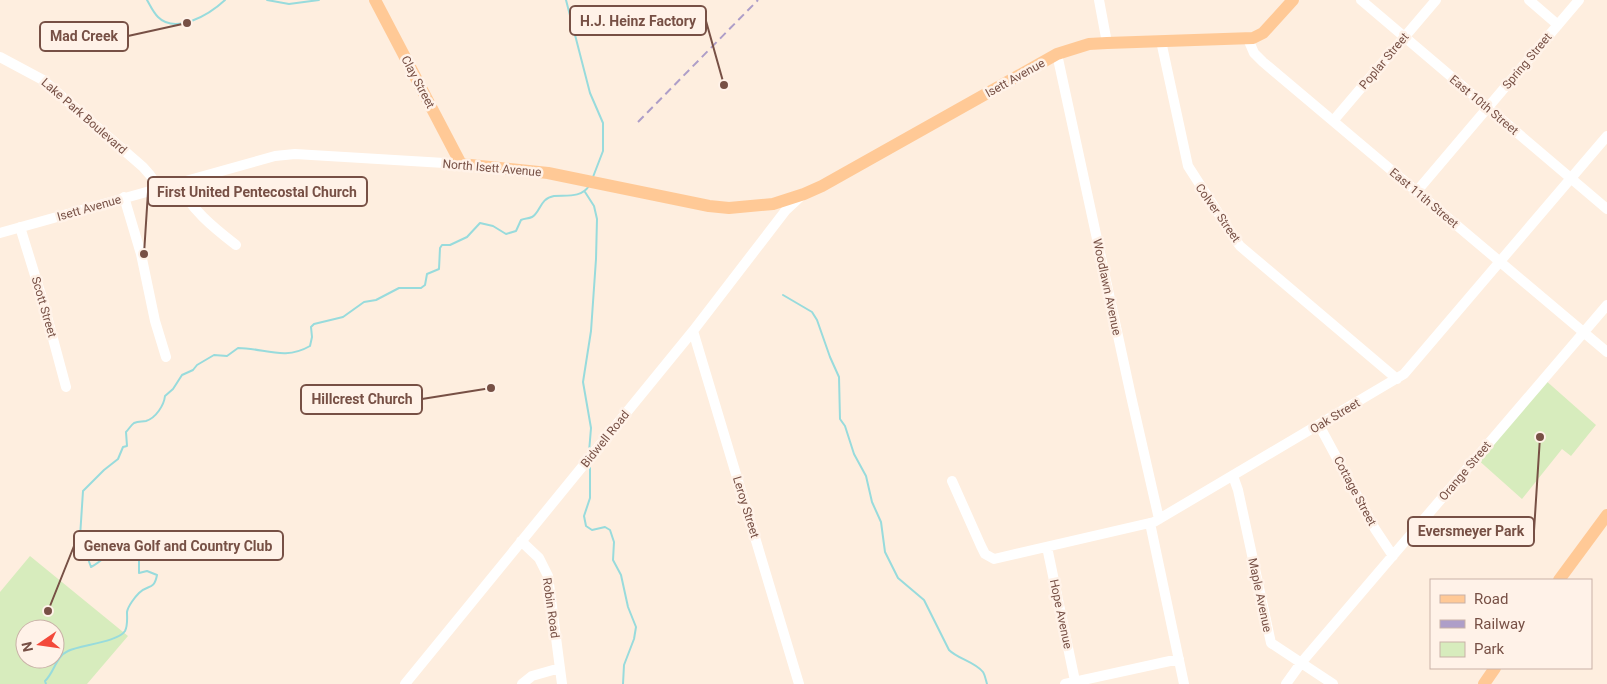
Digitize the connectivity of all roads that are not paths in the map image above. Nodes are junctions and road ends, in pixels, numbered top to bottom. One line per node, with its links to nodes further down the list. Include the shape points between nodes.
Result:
1 (375, 0): 18 (main road, Clay Street)
2 (1099, 0): 12 (street)
3 (1293, 0): 10 (main road, via 1263,33)
4 (1361, 0): 9 (street, East 10th Street)
5 (1436, 0): 9 (street, Poplar Street)
6 (1529, 0): 8 (street)
7 (1579, 0): 8 (street, Spring Street)
8 (1558, 25): 15 (street, Spring Street)
9 (1404, 37): 15 (street, East 10th Street); 16 (street, Poplar Street)
10 (1248, 39): 11 (main road, Isett Avenue); 16 (street, East 11th Street, via 1254,53 1263,62)
11 (1160, 41): 12 (main road, Isett Avenue); 35 (street, Colver Street, via 1188,166 1240,246)
12 (1107, 42): 13 (main road, Isett Avenue)
13 (1057, 54): 23 (main road, Isett Avenue); 40 (street, Woodlawn Avenue)
14 (1, 57): 21 (street, Lake Park Boulevard, via 43,80 143,167)
15 (1488, 108): 19 (street, East 10th Street); 22 (street, Spring Street)
16 (1333, 121): 22 (street, East 11th Street)
17 (1607, 136): 19 (street, Oak Street)
18 (461, 164): 20 (street, North Isett Avenue, via 283,154); 23 (main road, North Isett Avenue, via 548,173 729,208 773,204)
19 (1571, 178): 25 (street, East 10th Street); 29 (street, Oak Street)
20 (178, 182): 21 (street, Isett Avenue); 28 (street, via 189,202)
21 (159, 188): 24 (street, Isett Avenue)
22 (1417, 191): 29 (street, East 11th Street)
23 (804, 194): 31 (street, Bidwell Road, via 786,210)
24 (124, 198): 26 (street, Isett Avenue); 34 (street)
25 (1607, 209)
26 (20, 227): 27 (street, Isett Avenue); 36 (street, Scott Street)
27 (0, 233)
28 (236, 245)
29 (1500, 262): 32 (street, East 11th Street); 35 (street, Oak Street, via 1404,374)
30 (1607, 305): 32 (street, Orange Street)
31 (693, 331): 42 (street, Bidwell Road); 54 (street, Leroy Street)
32 (1584, 333): 33 (street, East 11th Street); 44 (street, Orange Street)
33 (1607, 352)
34 (166, 357)
35 (1397, 378): 37 (street, Oak Street)
36 (66, 387)
37 (1319, 425): 38 (street, Oak Street); 44 (street, Cottage Street, via 1375,530)
38 (1233, 476): 40 (street, Oak Street); 47 (street, Maple Avenue, via 1270,639 1274,646)
39 (952, 481): 43 (street, Oak Street, via 986,554 994,559)
40 (1154, 521): 43 (street, Oak Street); 46 (street, Woodlawn Avenue)
41 (1605, 522): 45 (main road)
42 (522, 541): 48 (street, Robin Road, via 539,558 548,576); 51 (street, Bidwell Road)
43 (1047, 547): 50 (street, Hope Avenue)
44 (1393, 556): 47 (street, Orange Street)
45 (1560, 579)
46 (1179, 660): 50 (street); 55 (street, Woodlawn Avenue)
47 (1301, 664): 56 (street, Orange Street); 57 (street, Maple Avenue)
48 (560, 668): 52 (street, via 532,676); 53 (street, Robin Road)
49 (1494, 669): 58 (main road)
50 (1070, 682)
51 (405, 684)
52 (522, 684)
53 (562, 684)
54 (799, 684)
55 (1184, 684)
56 (1286, 684)
57 (1333, 684)
58 (1484, 684)

